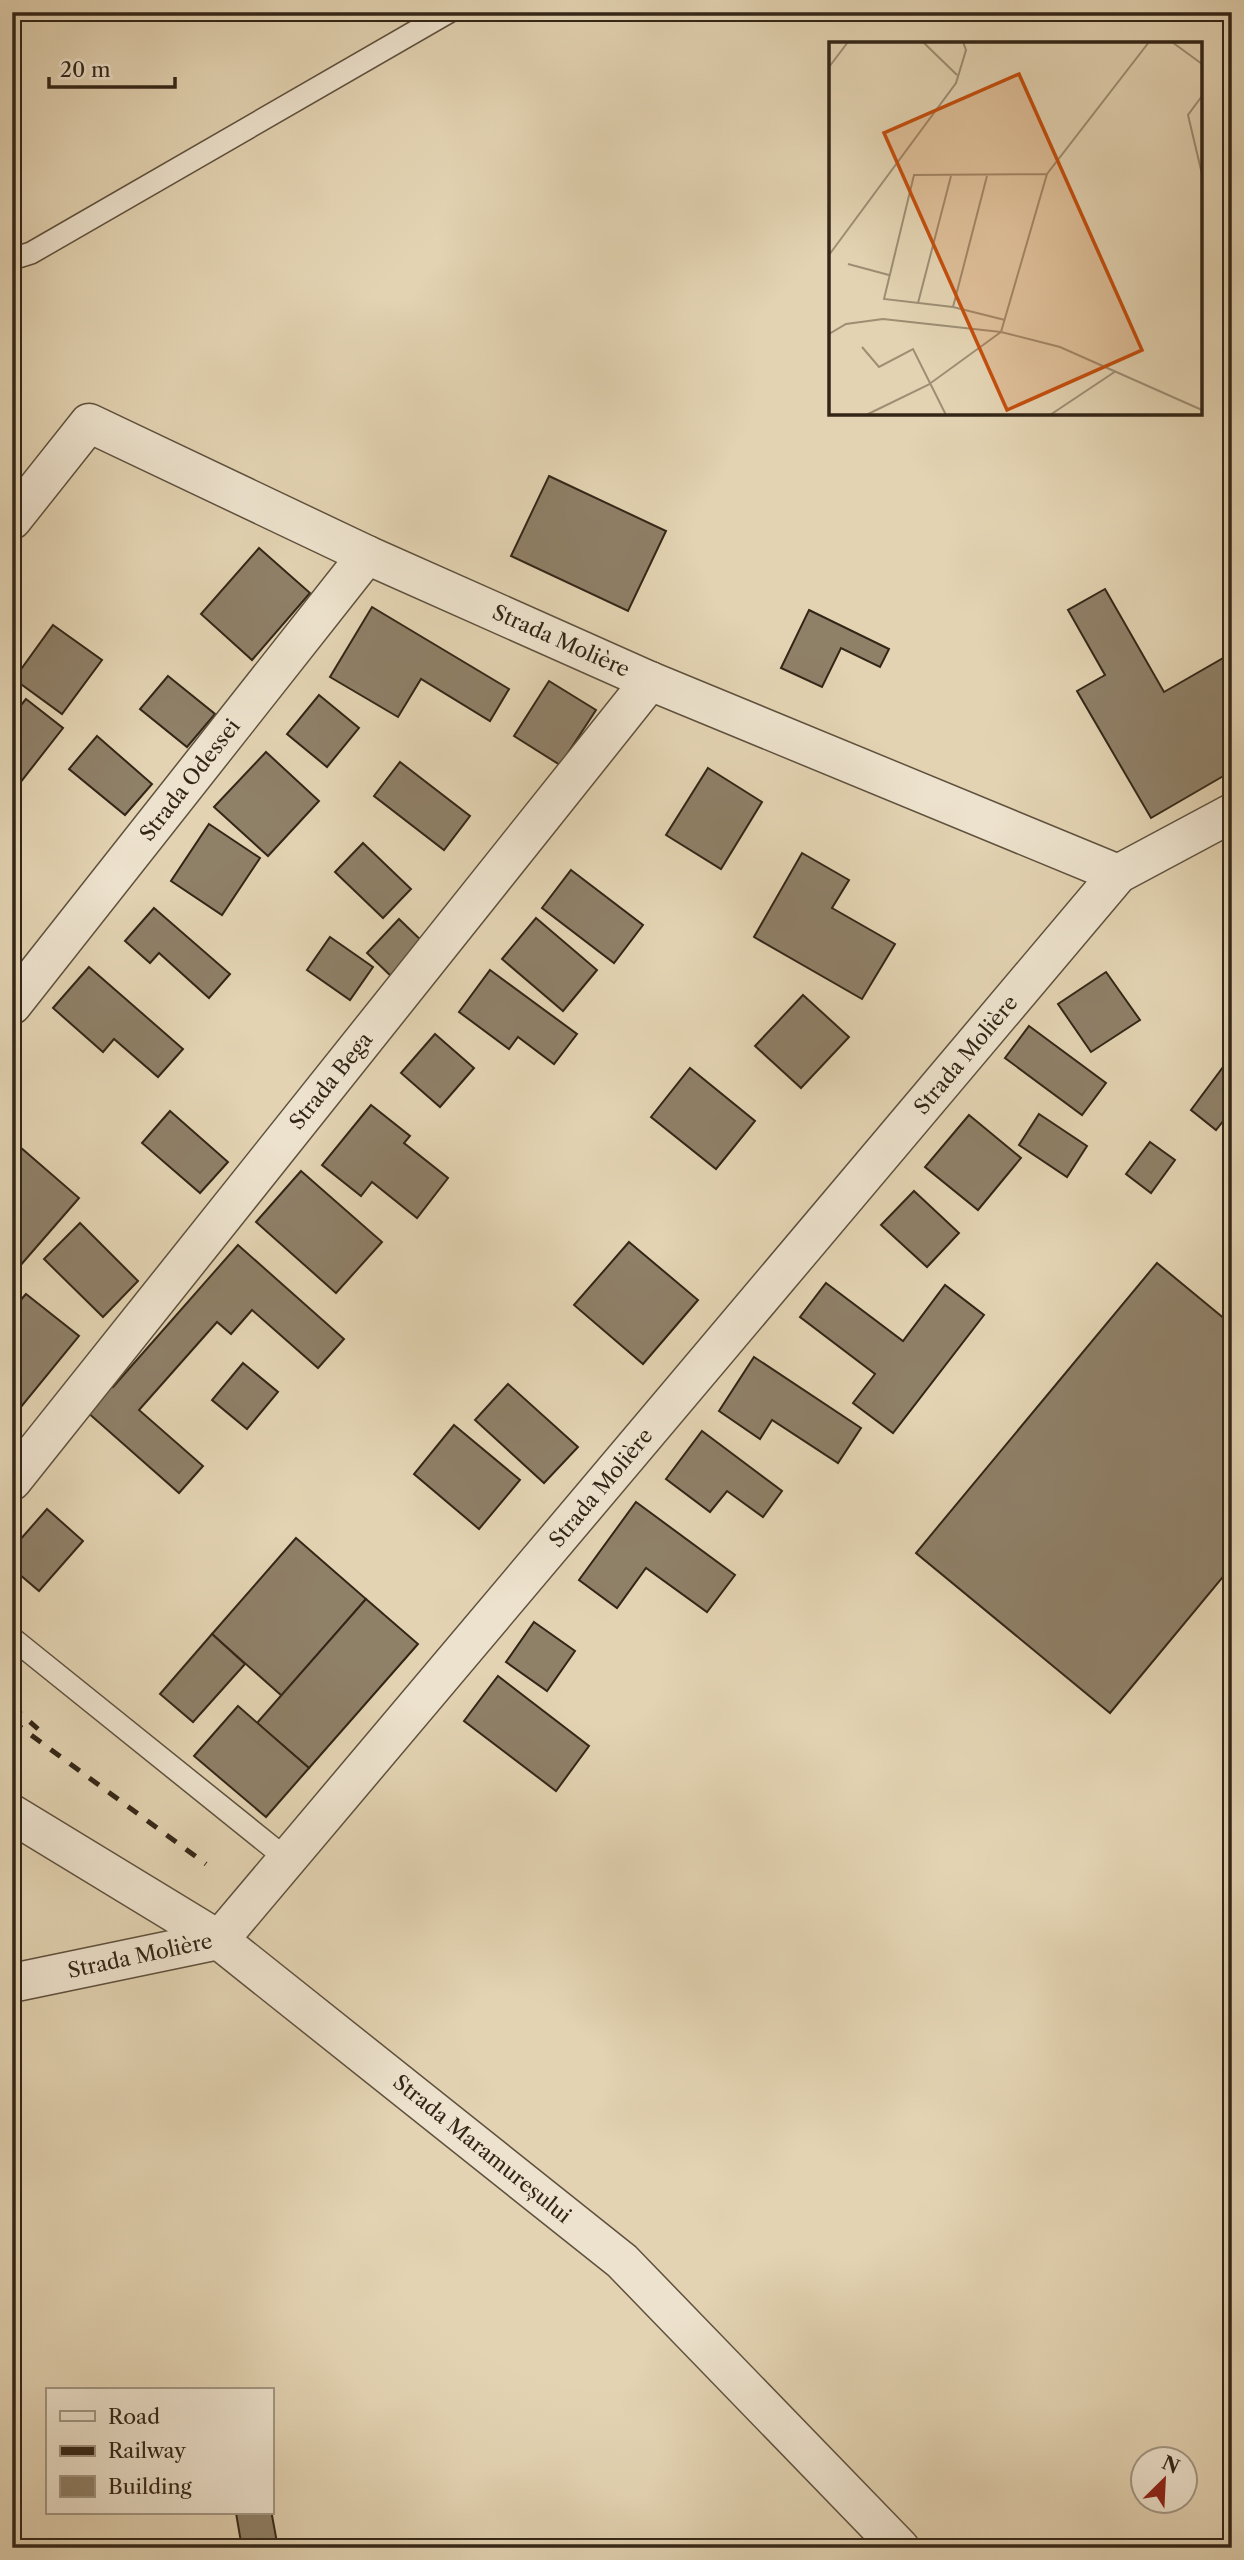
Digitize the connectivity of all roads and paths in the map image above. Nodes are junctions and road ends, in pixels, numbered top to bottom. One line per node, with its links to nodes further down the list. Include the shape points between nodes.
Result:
1 (449, 12): 2 (lane, via 31,253)
2 (12, 259)
3 (12, 520): 4 (street, Strada Molière, via 89,423)
4 (367, 555): 5 (street, Strada Molière); 8 (street, Strada Odessei)
5 (650, 681): 7 (street, Strada Molière); 9 (street, Strada Bega)
6 (1232, 813): 7 (street, Strada Molière)
7 (1118, 874): 12 (street, Strada Molière)
8 (12, 1005)
9 (12, 1481)
10 (12, 1638): 12 (lane)
11 (12, 1814): 13 (street, Strada Maramureșului)
12 (288, 1860): 13 (street, Strada Molière)
13 (219, 1940): 14 (street, Strada Molière); 15 (street, Strada Maramureșului, via 622,2261)
14 (12, 1983)
15 (900, 2548)

